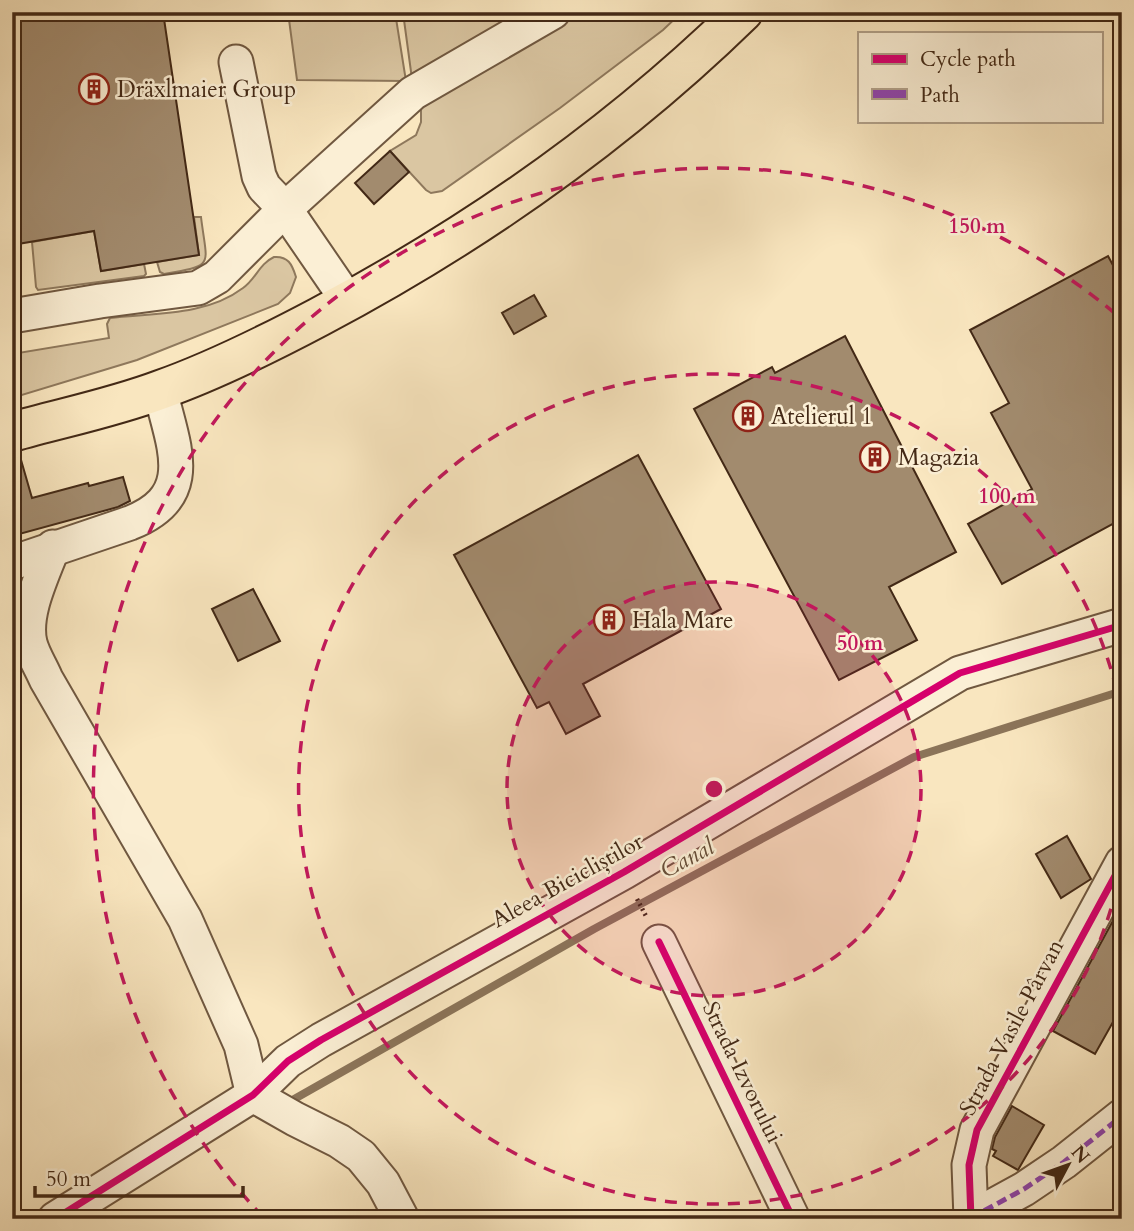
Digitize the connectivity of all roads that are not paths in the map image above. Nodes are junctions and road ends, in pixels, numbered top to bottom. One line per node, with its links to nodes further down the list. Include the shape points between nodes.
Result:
1 (553, 12): 4 (street, via 413,93)
2 (743, 12): 5 (main road, via 666,84 583,151 448,243)
3 (236, 62): 4 (street, via 259,176)
4 (285, 209): 5 (street); 6 (street, via 217,276 198,288)
5 (348, 301): 7 (main road)
6 (12, 316)
7 (160, 390): 8 (main road); 9 (street, via 177,460 175,483 163,504 148,516)
8 (12, 432)
9 (53, 547): 10 (street); 14 (street, via 34,602 30,643 46,679 185,919 241,1045)
10 (12, 563)
11 (1122, 625): 14 (street, Aleea Bicicliștilor, via 960,673 624,872 321,1040 288,1062)
12 (1122, 863): 16 (street, Strada Vasile Pârvan, via 977,1130 969,1165)
13 (659, 942): 19 (street, Strada Izvorului)
14 (253, 1095): 17 (street, Aleea Bicicliștilor); 18 (street, via 360,1156 383,1183)
15 (1122, 1116): 16 (street, via 1034,1182)
16 (971, 1218)
17 (55, 1219)
18 (402, 1219)
19 (793, 1219)

